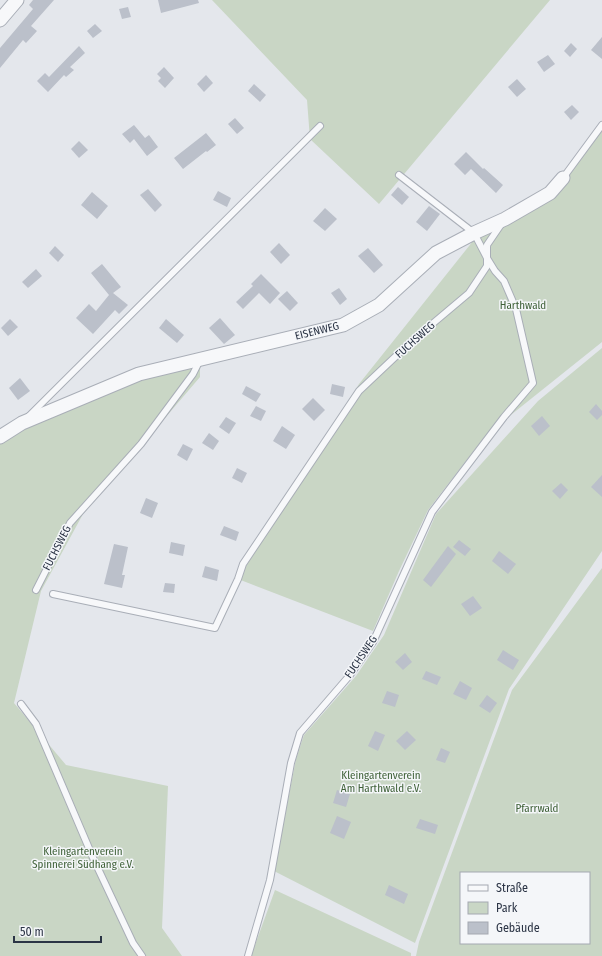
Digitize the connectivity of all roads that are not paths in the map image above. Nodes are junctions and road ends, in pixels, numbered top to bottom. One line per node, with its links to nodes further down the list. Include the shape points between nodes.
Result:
1 (17, 0): 2 (street)
2 (0, 20)
3 (602, 125): 6 (lane, EISENWEG)
4 (320, 126): 11 (lane)
5 (399, 175): 8 (lane)
6 (563, 178): 7 (street, EISENWEG, via 550,193)
7 (505, 219): 8 (street, EISENWEG); 9 (lane, via 487,245)
8 (474, 233): 9 (lane); 10 (street, EISENWEG, via 436,253 379,305 343,325)
9 (487, 258): 14 (lane, FUCHSWEG, via 487,266 469,293 412,341 359,391 243,564 215,628); 17 (lane, FUCHSWEG, via 504,281 516,309 533,383 432,512 373,642 350,675 300,733 291,763 270,880)
10 (200, 359): 11 (street, EISENWEG, via 139,374); 13 (lane, FUCHSWEG, via 193,374 141,444 70,523)
11 (22, 423): 12 (street, EISENWEG)
12 (0, 437)
13 (36, 590)
14 (53, 594)
15 (21, 704): 16 (lane, via 36,724 94,860 133,943)
16 (142, 956)
17 (248, 956)

